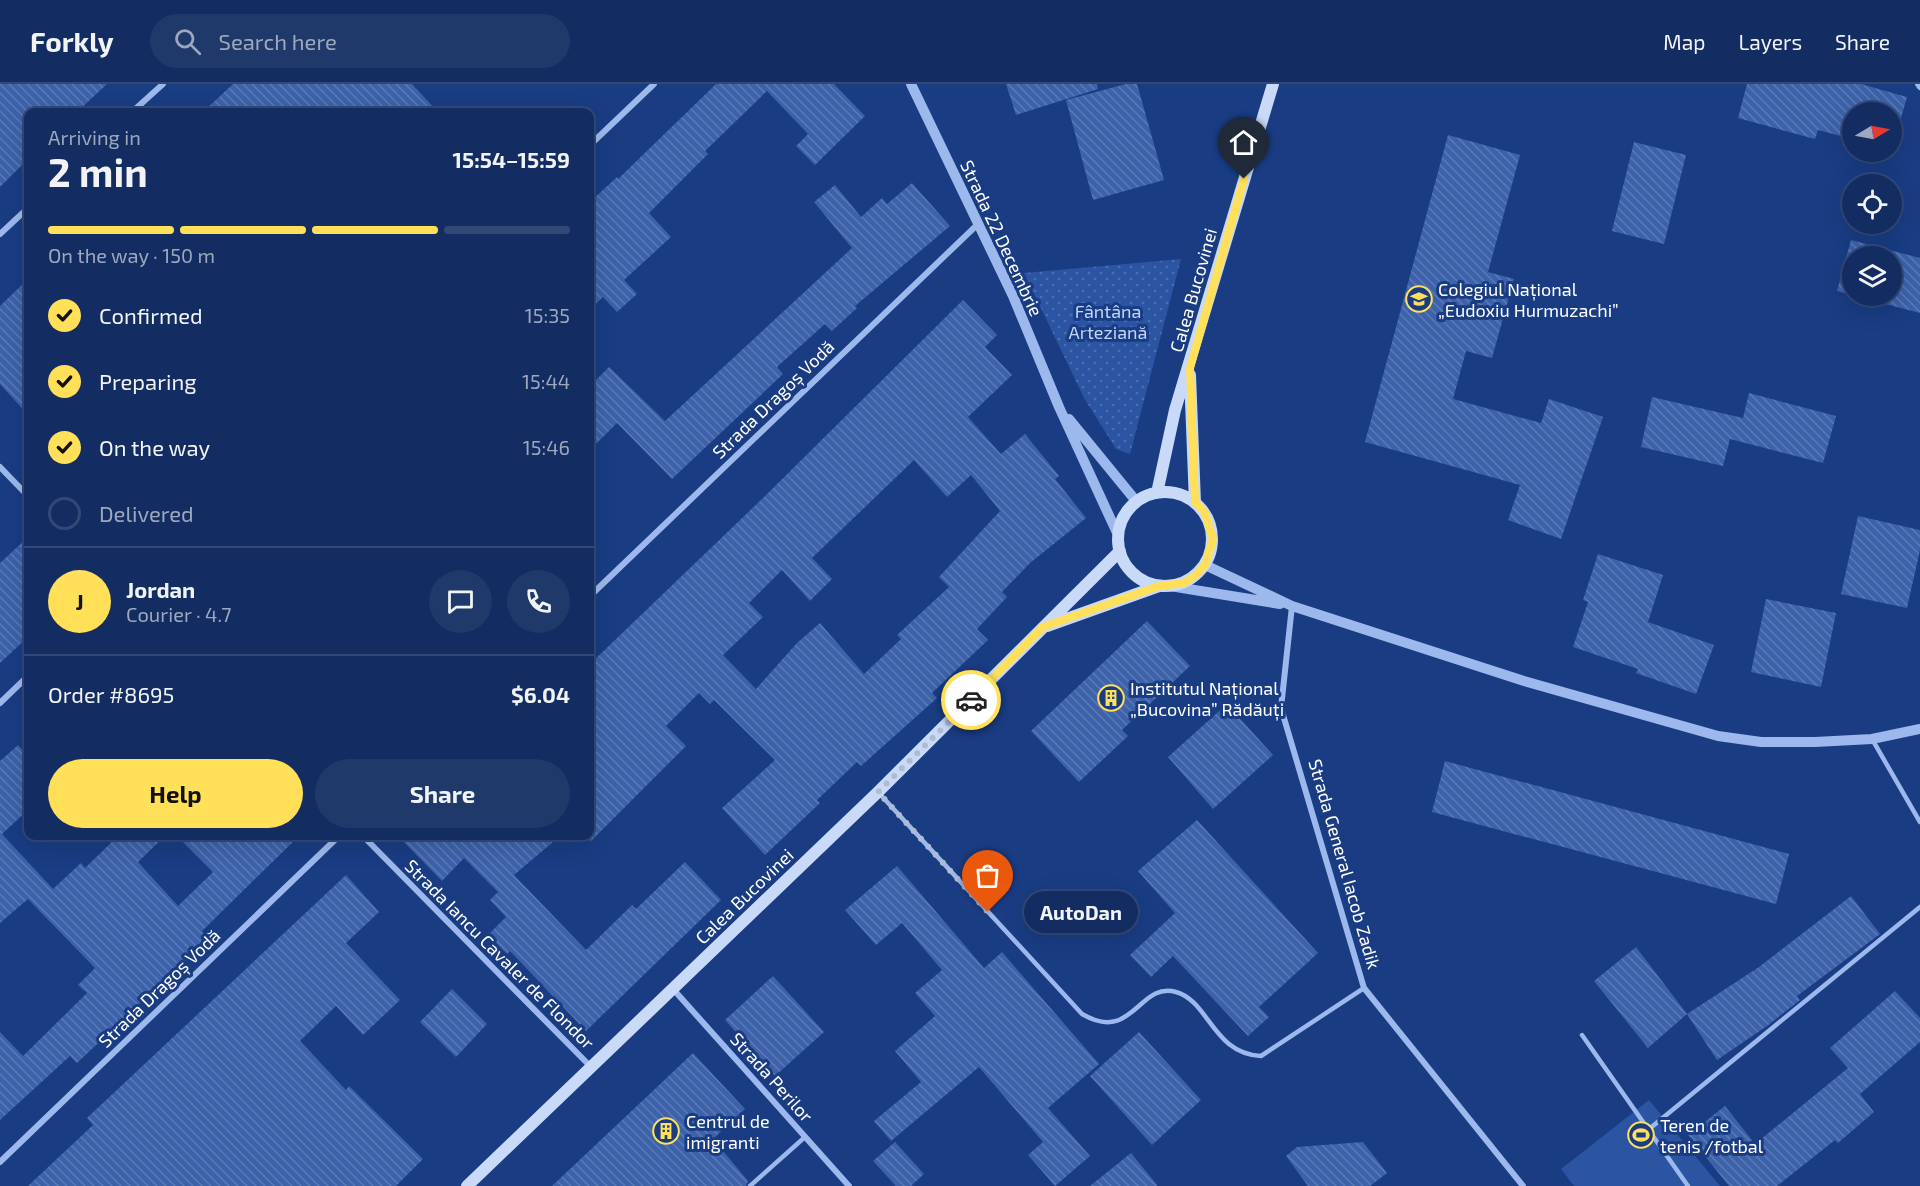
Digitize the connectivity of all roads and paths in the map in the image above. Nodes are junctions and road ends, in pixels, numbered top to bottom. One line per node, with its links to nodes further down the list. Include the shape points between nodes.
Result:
1 (163, 84): 5 (street)
2 (654, 84): 6 (street)
3 (911, 84): 8 (street, Strada 22 Decembrie)
4 (1273, 84): 10 (main road, Calea Bucovinei)
5 (136, 108)
6 (594, 141)
7 (24, 212): 9 (street)
8 (978, 224): 11 (street, Strada 22 Decembrie); 21 (street, Strada Dragoș Vodă)
9 (0, 234)
10 (1190, 368): 14 (main road, Calea Bucovinei, via 1175,410); 16 (main road, Calea Bucovinei)
11 (1059, 407): 15 (street, Strada 22 Decembrie); 17 (street, Strada 22 Decembrie)
12 (0, 467): 13 (street)
13 (24, 492)
14 (1158, 493): 15 (main road); 16 (main road, via 1178,494)
15 (1136, 501): 17 (main road, via 1124,517)
16 (1195, 502): 19 (main road, via 1205,513 1213,539)
17 (1118, 535): 18 (main road)
18 (1120, 551): 20 (main road, via 1134,574); 23 (main road, Calea Bucovinei)
19 (1205, 565): 20 (main road, via 1196,575); 22 (street)
20 (1165, 586): 22 (street); 23 (main road, Calea Bucovinei)
21 (594, 592)
22 (1292, 606): 27 (street, via 1524,681 1718,736 1761,742); 34 (street, Strada General Iacob Zadik, via 1281,708)
23 (1043, 627): 28 (main road, Calea Bucovinei)
24 (24, 680): 25 (street)
25 (0, 703)
26 (1920, 729): 27 (street)
27 (1872, 739): 29 (lane)
28 (878, 792): 33 (main road, Calea Bucovinei); 34 (lane, via 1082,1014 1094,1021 1118,1021 1154,995 1176,991 1230,1046 1244,1056 1261,1056)
29 (1920, 822)
30 (335, 840): 39 (street, Strada Dragoș Vodă)
31 (367, 840): 36 (street, Strada Iancu Cavaler de Flondor)
32 (1920, 907): 37 (lane)
33 (673, 988): 36 (main road, Calea Bucovinei); 38 (street, Strada Perilor)
34 (1364, 988): 43 (street, Strada General Iacob Zadik)
35 (1582, 1035): 37 (lane)
36 (591, 1067): 40 (main road, Calea Bucovinei)
37 (1648, 1130): 44 (lane)
38 (805, 1137): 41 (lane); 42 (street, Strada Perilor)
39 (0, 1162)
40 (467, 1186)
41 (750, 1186)
42 (849, 1186)
43 (1523, 1186)
44 (1688, 1186)

